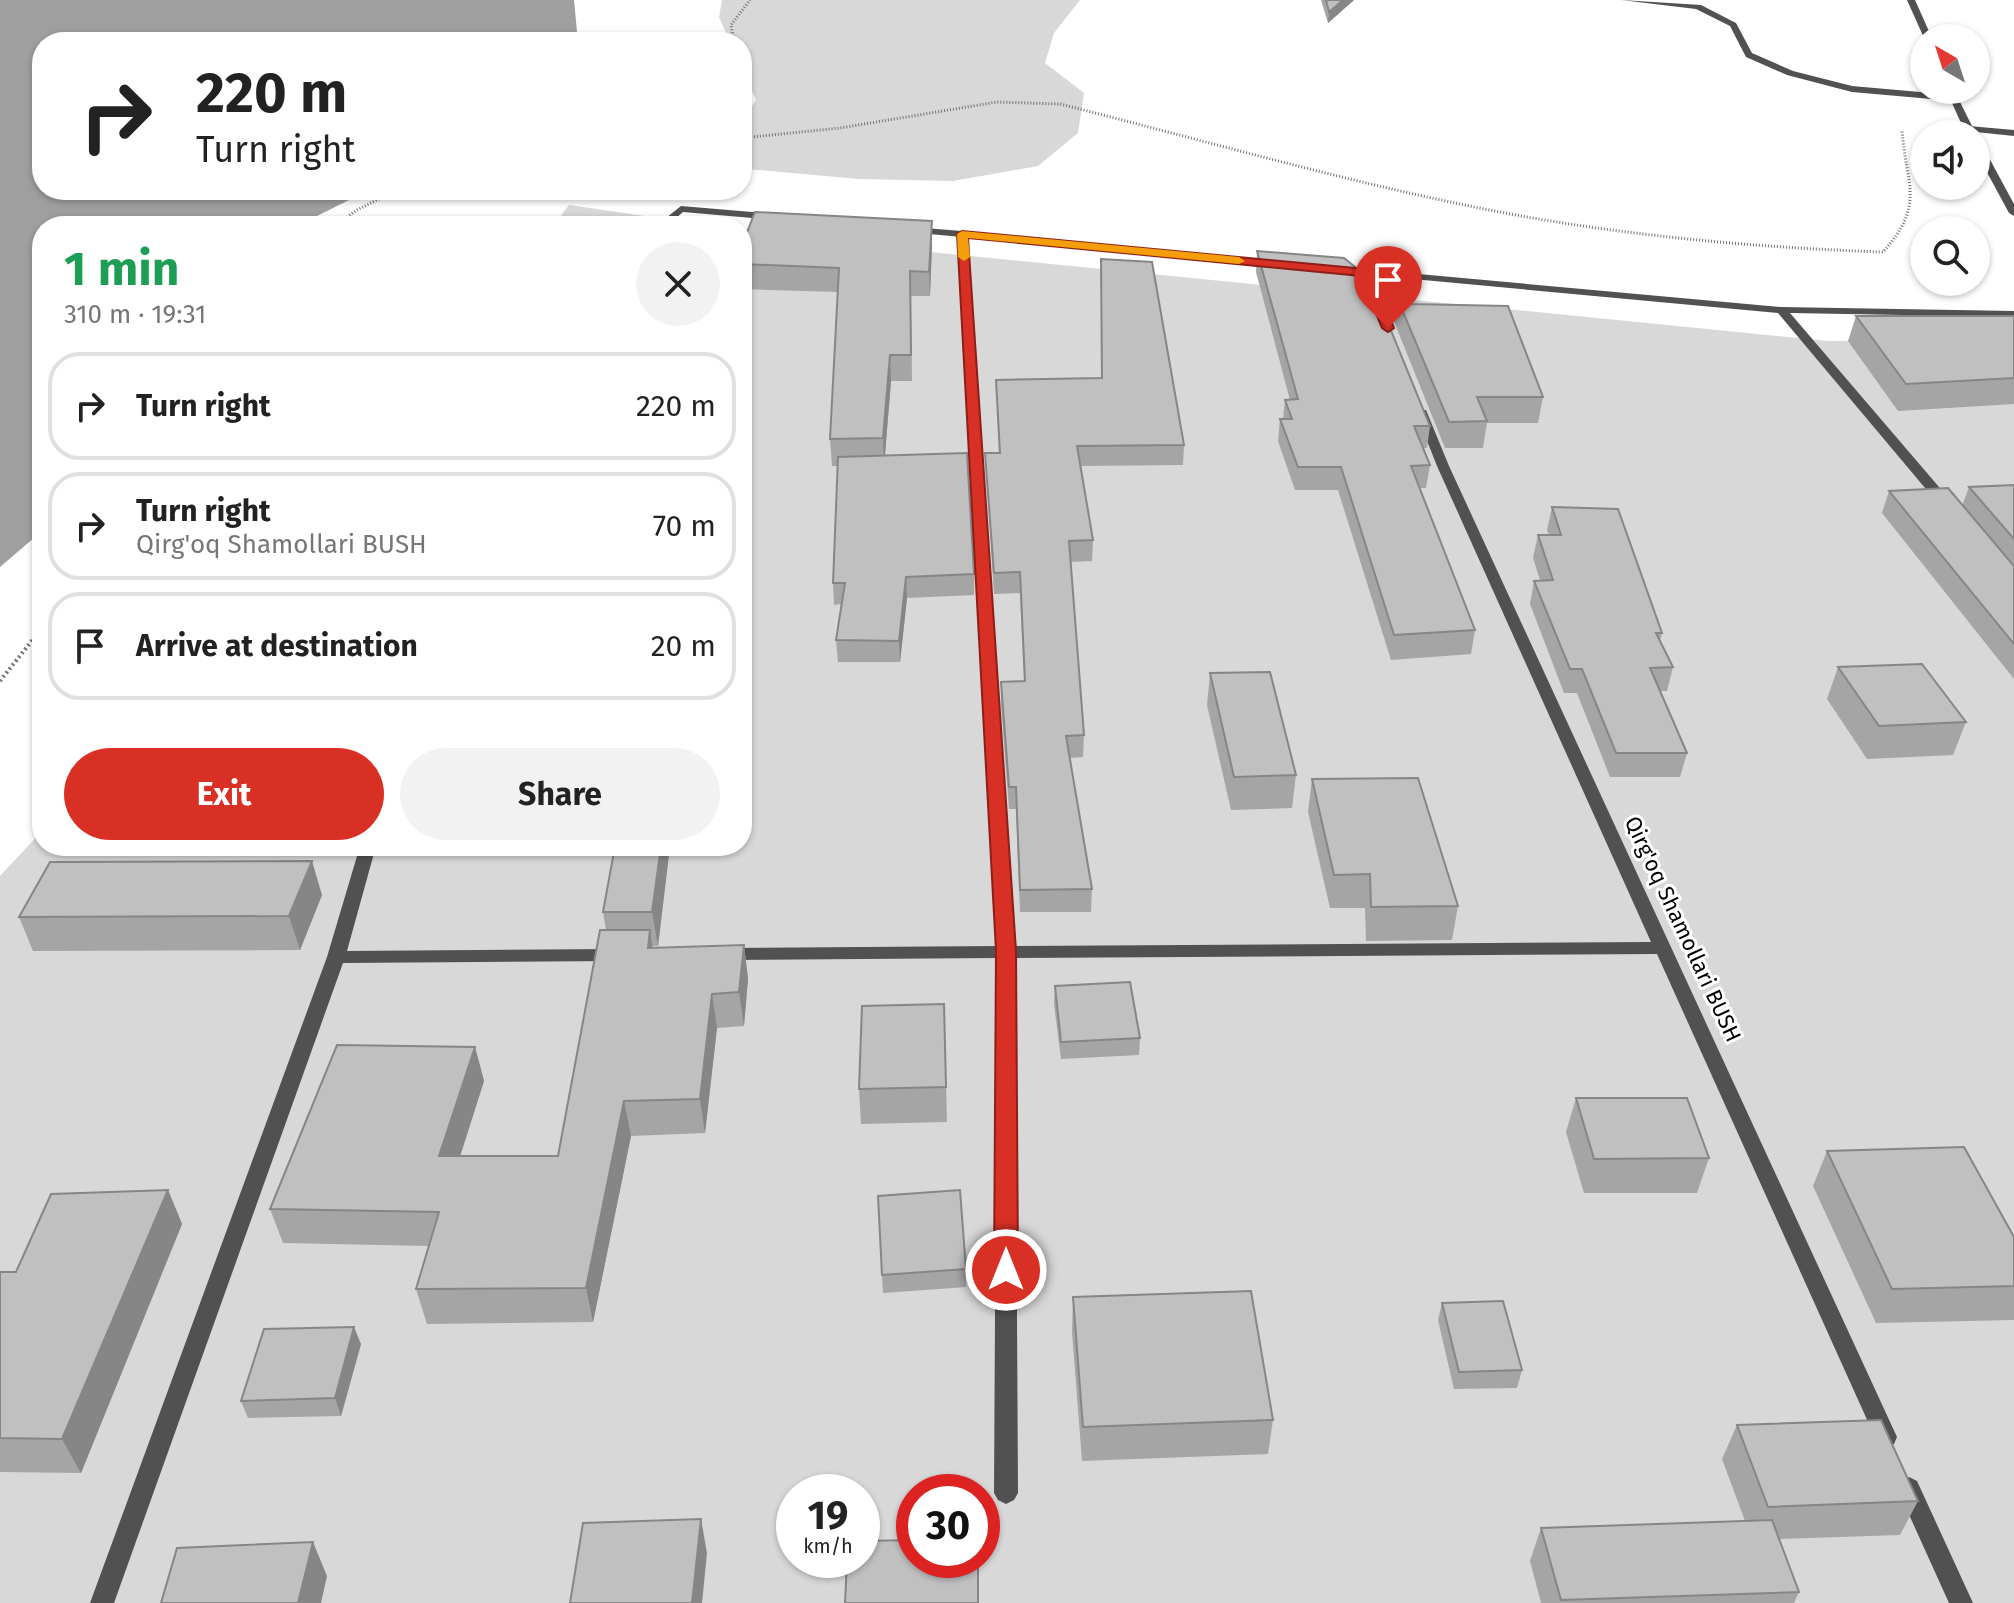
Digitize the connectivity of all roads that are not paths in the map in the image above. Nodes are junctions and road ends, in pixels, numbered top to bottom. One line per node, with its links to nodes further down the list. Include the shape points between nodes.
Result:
1 (1625, 0): 4 (street, via 1698,7 1733,25 1749,55 1790,73 1852,89)
2 (1911, 0): 3 (street)
3 (1922, 24)
4 (1910, 95)
5 (1990, 132): 6 (street)
6 (2014, 133)
7 (1990, 169): 8 (street)
8 (2014, 213)
9 (673, 216): 10 (street, via 681,209)
10 (790, 219)
11 (900, 229): 12 (street)
12 (962, 234): 13 (street); 21 (street)
13 (1288, 265)
14 (1335, 270): 15 (street, via 1368,280)
15 (1781, 310): 16 (street); 18 (street)
16 (2014, 314)
17 (1416, 397): 20 (street, Qirg'oq Shamollari BUSH)
18 (1953, 513)
19 (365, 856): 24 (street)
20 (1665, 948): 21 (street); 27 (street, Qirg'oq Shamollari BUSH)
21 (1006, 951): 22 (street); 25 (street)
22 (703, 954)
23 (639, 955): 24 (street)
24 (336, 957): 26 (street)
25 (1006, 1493)
26 (102, 1603)
27 (1961, 1603)

